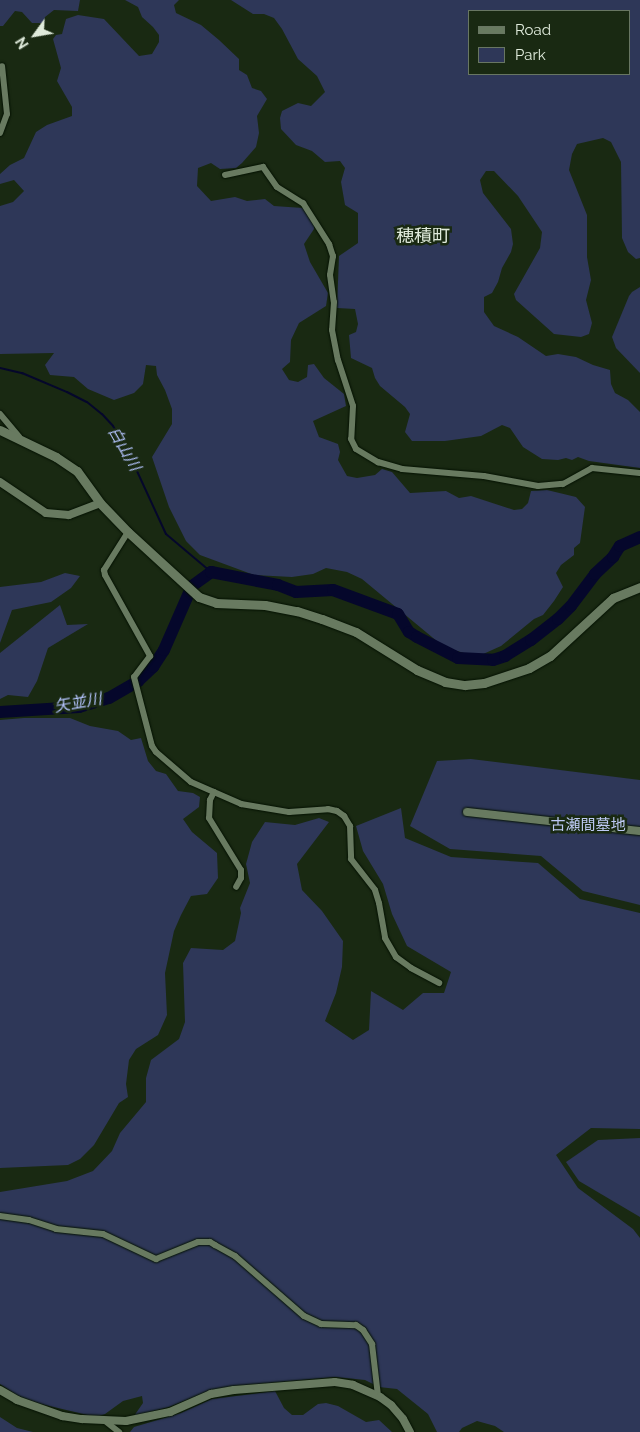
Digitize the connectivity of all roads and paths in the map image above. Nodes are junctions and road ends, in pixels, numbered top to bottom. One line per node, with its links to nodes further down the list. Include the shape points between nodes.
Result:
1 (2, 66): 2 (street, via 7,114)
2 (0, 133)
3 (225, 175): 7 (street, via 263,166 277,187 308,208 329,244 333,256 330,275 334,302 332,330 353,406 351,439 354,447 388,466 402,469 484,476 538,486 563,484 592,468)
4 (0, 414): 6 (street, via 16,435)
5 (0, 430): 6 (main road)
6 (26, 441): 9 (main road, via 77,470)
7 (640, 473)
8 (0, 482): 9 (street, via 46,513 69,515)
9 (100, 503): 10 (main road)
10 (128, 532): 11 (main road, via 199,597 216,603 297,610 356,632 436,679 465,684 496,680 541,662 613,598); 12 (street, via 104,570 150,656 134,678 152,746 173,769 191,782)
11 (640, 587)
12 (214, 792): 15 (street, via 209,818 241,870); 16 (street, via 241,804 289,812 328,809 344,816 350,826 351,860 375,890 385,938 396,957)
13 (467, 812): 14 (street)
14 (640, 832)
15 (236, 887)
16 (439, 984)
17 (0, 1216): 19 (street, via 29,1220 56,1229 103,1234 156,1259 189,1245 210,1242 234,1256 304,1316 321,1324 360,1327 372,1344)
18 (0, 1390): 20 (street, via 17,1400 62,1416)
19 (378, 1396): 20 (street, via 353,1385 335,1382 234,1390 211,1394 148,1418); 22 (street, via 391,1405)
20 (105, 1421): 21 (street)
21 (119, 1432)
22 (410, 1432)

